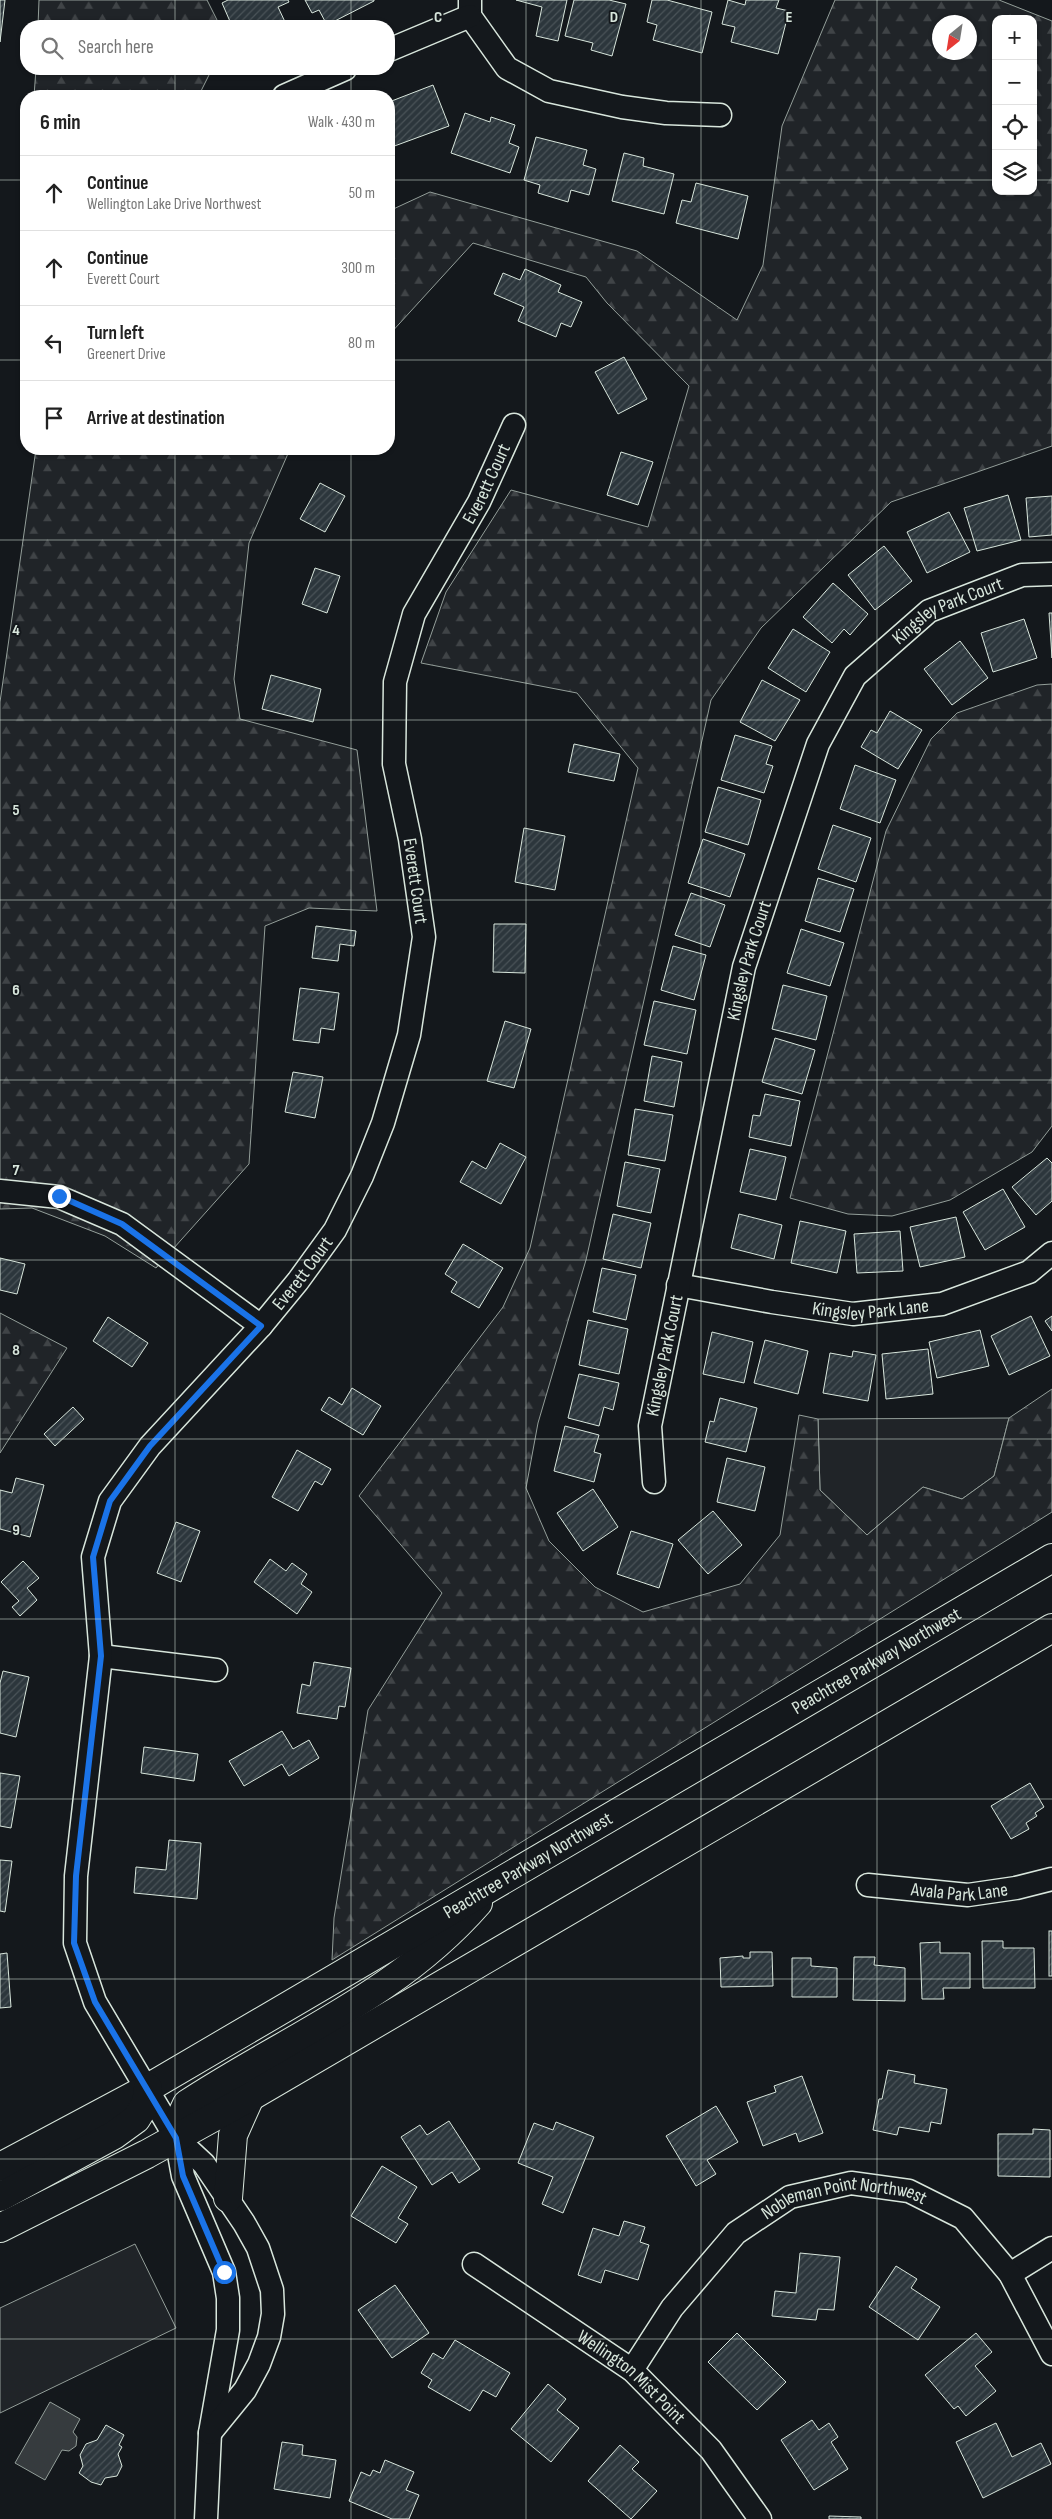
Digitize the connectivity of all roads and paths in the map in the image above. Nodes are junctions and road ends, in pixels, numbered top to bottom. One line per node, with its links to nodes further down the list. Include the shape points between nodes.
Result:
1 (470, 8): 2 (street); 5 (street, via 507,68 549,91 666,114)
2 (395, 47)
3 (331, 75): 4 (street)
4 (298, 90)
5 (720, 115)
6 (514, 425): 11 (street, Everett Court, via 479,502 414,614 395,682 394,764 410,839 424,937 409,1035 383,1123 362,1176 335,1230)
7 (1052, 574): 10 (street, Kingsley Park Court, via 1022,575 929,611 855,676 818,744 744,966)
8 (0, 1191): 11 (street, via 59,1196 122,1224)
9 (1052, 1253): 10 (street, Kingsley Park Lane, via 1029,1272 942,1304 853,1314)
10 (678, 1285): 12 (street, Kingsley Park Court, via 650,1426)
11 (261, 1326): 17 (street, Everett Court, via 150,1446 110,1501 93,1557)
12 (654, 1482)
13 (1052, 1548): 15 (highway)
14 (1052, 1558): 15 (highway, Peachtree Parkway Northwest)
15 (1021, 1576): 20 (highway, Peachtree Parkway Northwest)
16 (1052, 1628): 23 (highway)
17 (101, 1656): 18 (street); 22 (street, Everett Court, via 76,1876 74,1943 95,2002)
18 (216, 1670)
19 (1052, 1879): 21 (street, Avala Park Lane, via 968,1895)
20 (494, 1884): 22 (highway, Peachtree Parkway Northwest); 24 (highway, via 441,1942 389,1983 187,2104)
21 (868, 1885)
22 (148, 2088): 24 (street, Everett Court); 25 (highway, Peachtree Parkway Northwest); 26 (highway, via 146,2104 136,2119 114,2135)
23 (250, 2097): 24 (highway); 27 (highway, via 233,2135)
24 (176, 2138): 27 (street, via 204,2164); 28 (highway); 34 (street, via 183,2176 224,2272 228,2298 228,2330)
25 (0, 2167)
26 (0, 2197)
27 (228, 2198): 34 (street, via 258,2248 272,2290 273,2314 270,2337 259,2364 245,2390)
28 (0, 2228)
29 (1052, 2248): 31 (street)
30 (474, 2264): 33 (street, Wellington Mist Point)
31 (1010, 2274): 32 (street, Nobleman Point Northwest); 33 (street, Nobleman Point Northwest, via 963,2218 909,2192 851,2183 790,2198 736,2233 672,2308)
32 (1052, 2354)
33 (632, 2370): 36 (street, Wellington Mist Point, via 711,2450)
34 (210, 2433): 35 (street)
35 (206, 2519)
36 (760, 2519)

